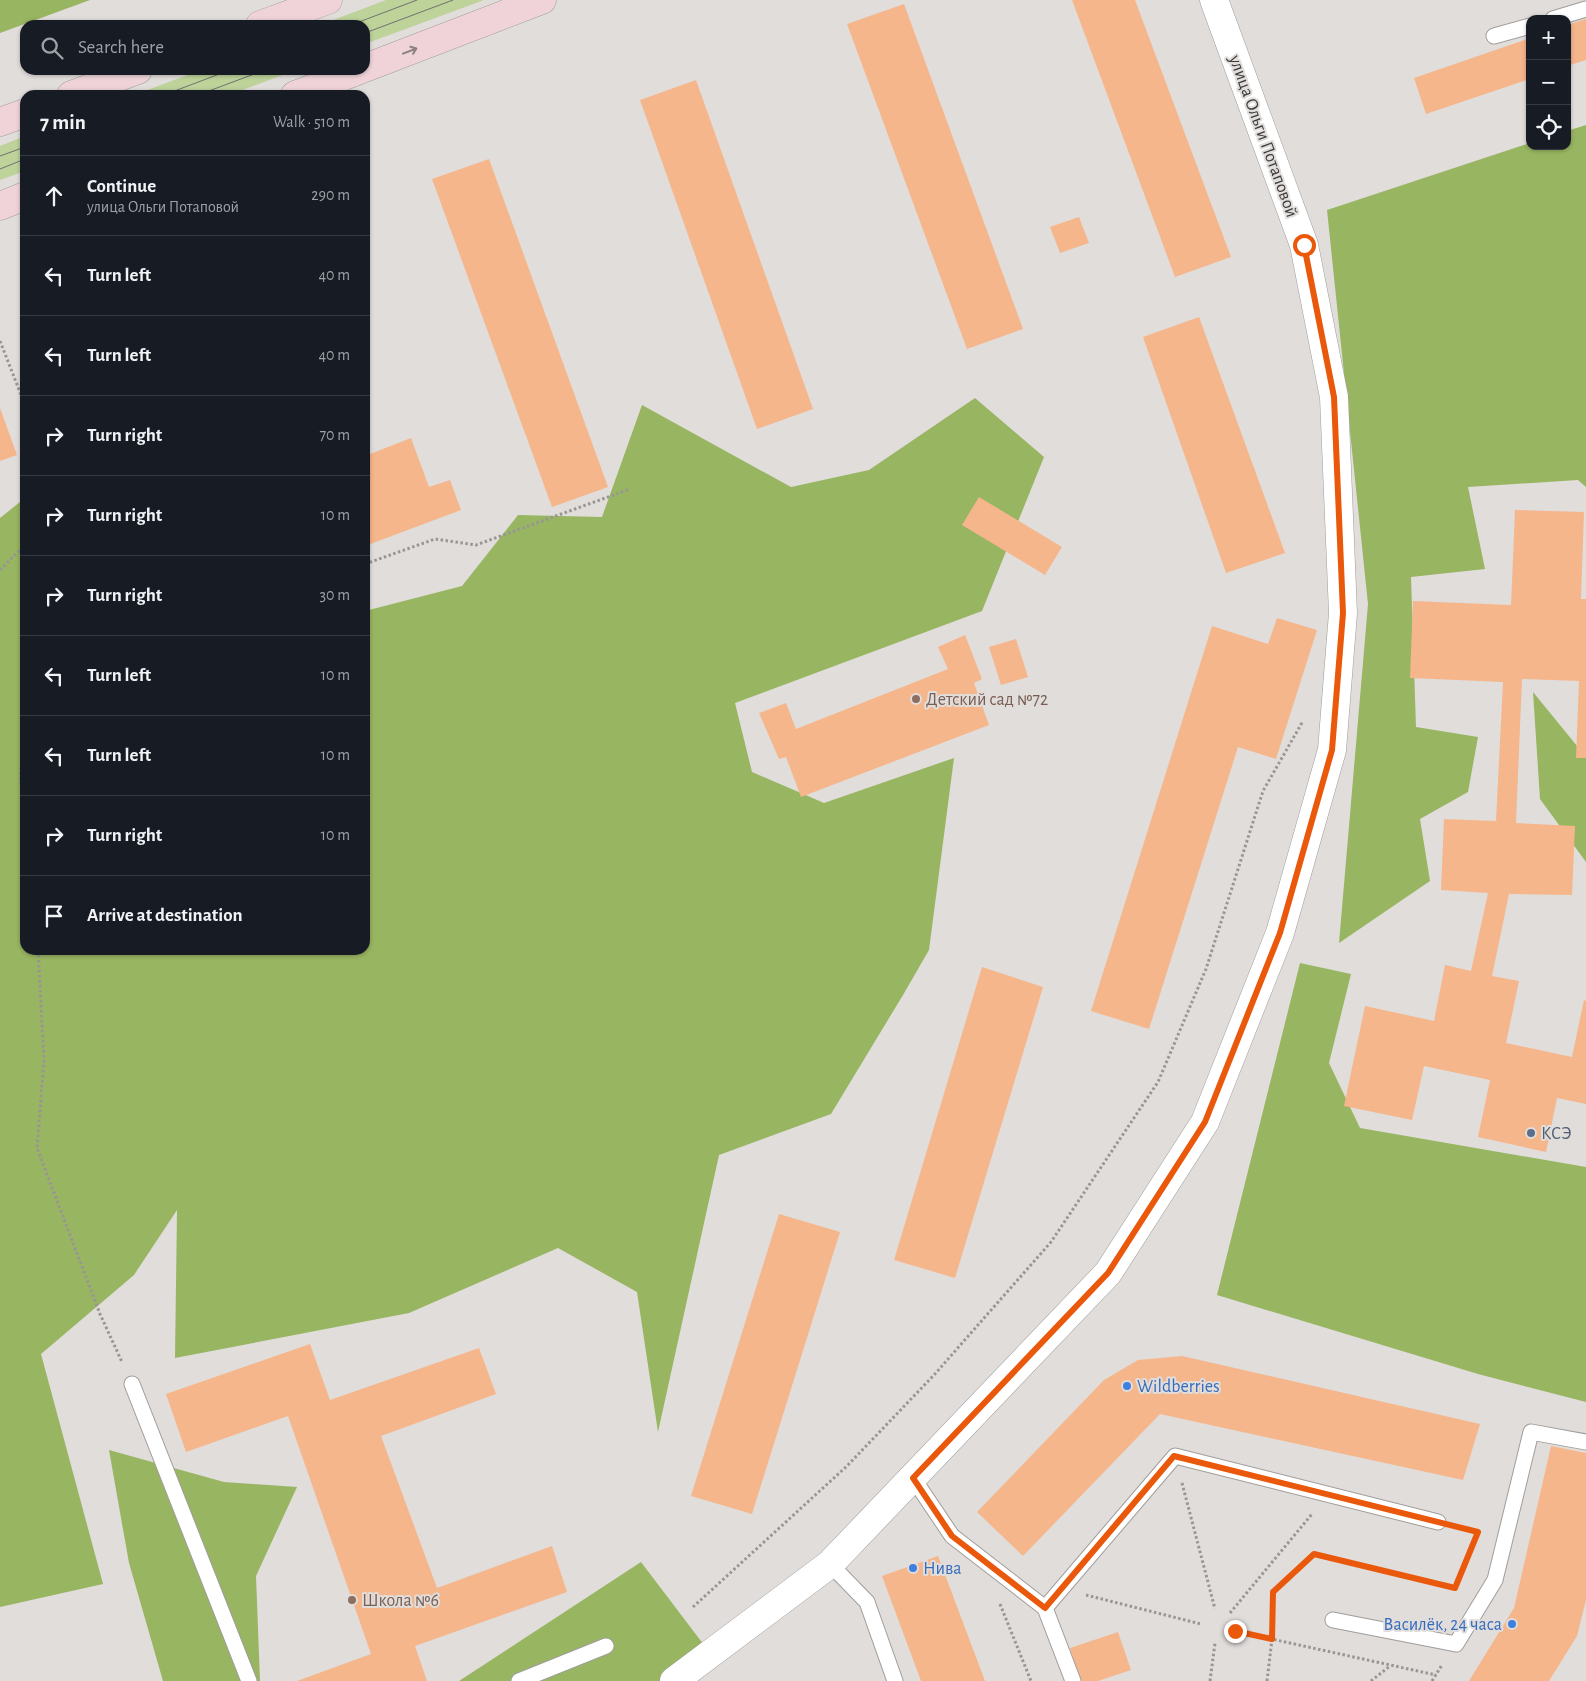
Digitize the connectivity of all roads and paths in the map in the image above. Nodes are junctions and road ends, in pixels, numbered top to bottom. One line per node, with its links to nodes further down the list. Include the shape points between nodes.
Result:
1 (328, 0): 6 (main road)
2 (542, 0): 9 (main road, one-way to 2)
3 (1214, 0): 29 (street, улица Ольги Потаповой, via 1304,245 1334,397 1343,613 1332,750 1280,933 1205,1122 1108,1273)
4 (1586, 9): 5 (lane)
5 (1566, 15)
6 (274, 20)
7 (1526, 27): 8 (lane)
8 (1494, 36)
9 (370, 66)
10 (125, 75): 12 (main road)
11 (347, 75): 13 (main road)
12 (84, 90)
13 (308, 90)
14 (20, 114): 15 (main road)
15 (0, 122)
16 (20, 198): 17 (main road)
17 (0, 206)
18 (0, 341): 19 (path)
19 (20, 392)
20 (630, 489): 22 (path, via 476,545 435,539)
21 (20, 550): 23 (path)
22 (370, 562)
23 (0, 570)
24 (1303, 720): 35 (path, via 1263,791 1206,970 1158,1082 1051,1242 934,1375 847,1466)
25 (38, 955): 26 (path, via 44,1060 37,1148 100,1314)
26 (132, 1384): 47 (lane)
27 (1586, 1442): 39 (lane, via 1531,1432 1495,1580 1456,1644)
28 (1174, 1456): 30 (lane); 33 (lane); 37 (path)
29 (913, 1478): 32 (street, улица Ольги Потаповой); 36 (lane, via 952,1536)
30 (1328, 1494): 31 (lane); 38 (path)
31 (1438, 1522): 42 (path, via 1478,1532 1455,1588 1314,1554 1273,1592)
32 (830, 1564): 49 (street, улица Ольги Потаповой); 50 (lane, via 867,1602)
33 (1061, 1589): 36 (lane); 40 (path)
34 (999, 1603): 51 (path)
35 (693, 1607)
36 (1045, 1608): 52 (lane)
37 (1215, 1609)
38 (1230, 1613)
39 (1333, 1620)
40 (1201, 1624)
41 (1235, 1631): 42 (path)
42 (1272, 1639): 45 (path); 54 (path)
43 (1215, 1643): 53 (path)
44 (606, 1646): 48 (lane)
45 (1391, 1665): 46 (path); 55 (path)
46 (1436, 1675)
47 (249, 1681)
48 (519, 1681)
49 (674, 1681)
50 (895, 1681)
51 (1030, 1681)
52 (1073, 1681)
53 (1210, 1681)
54 (1267, 1681)
55 (1372, 1681)

